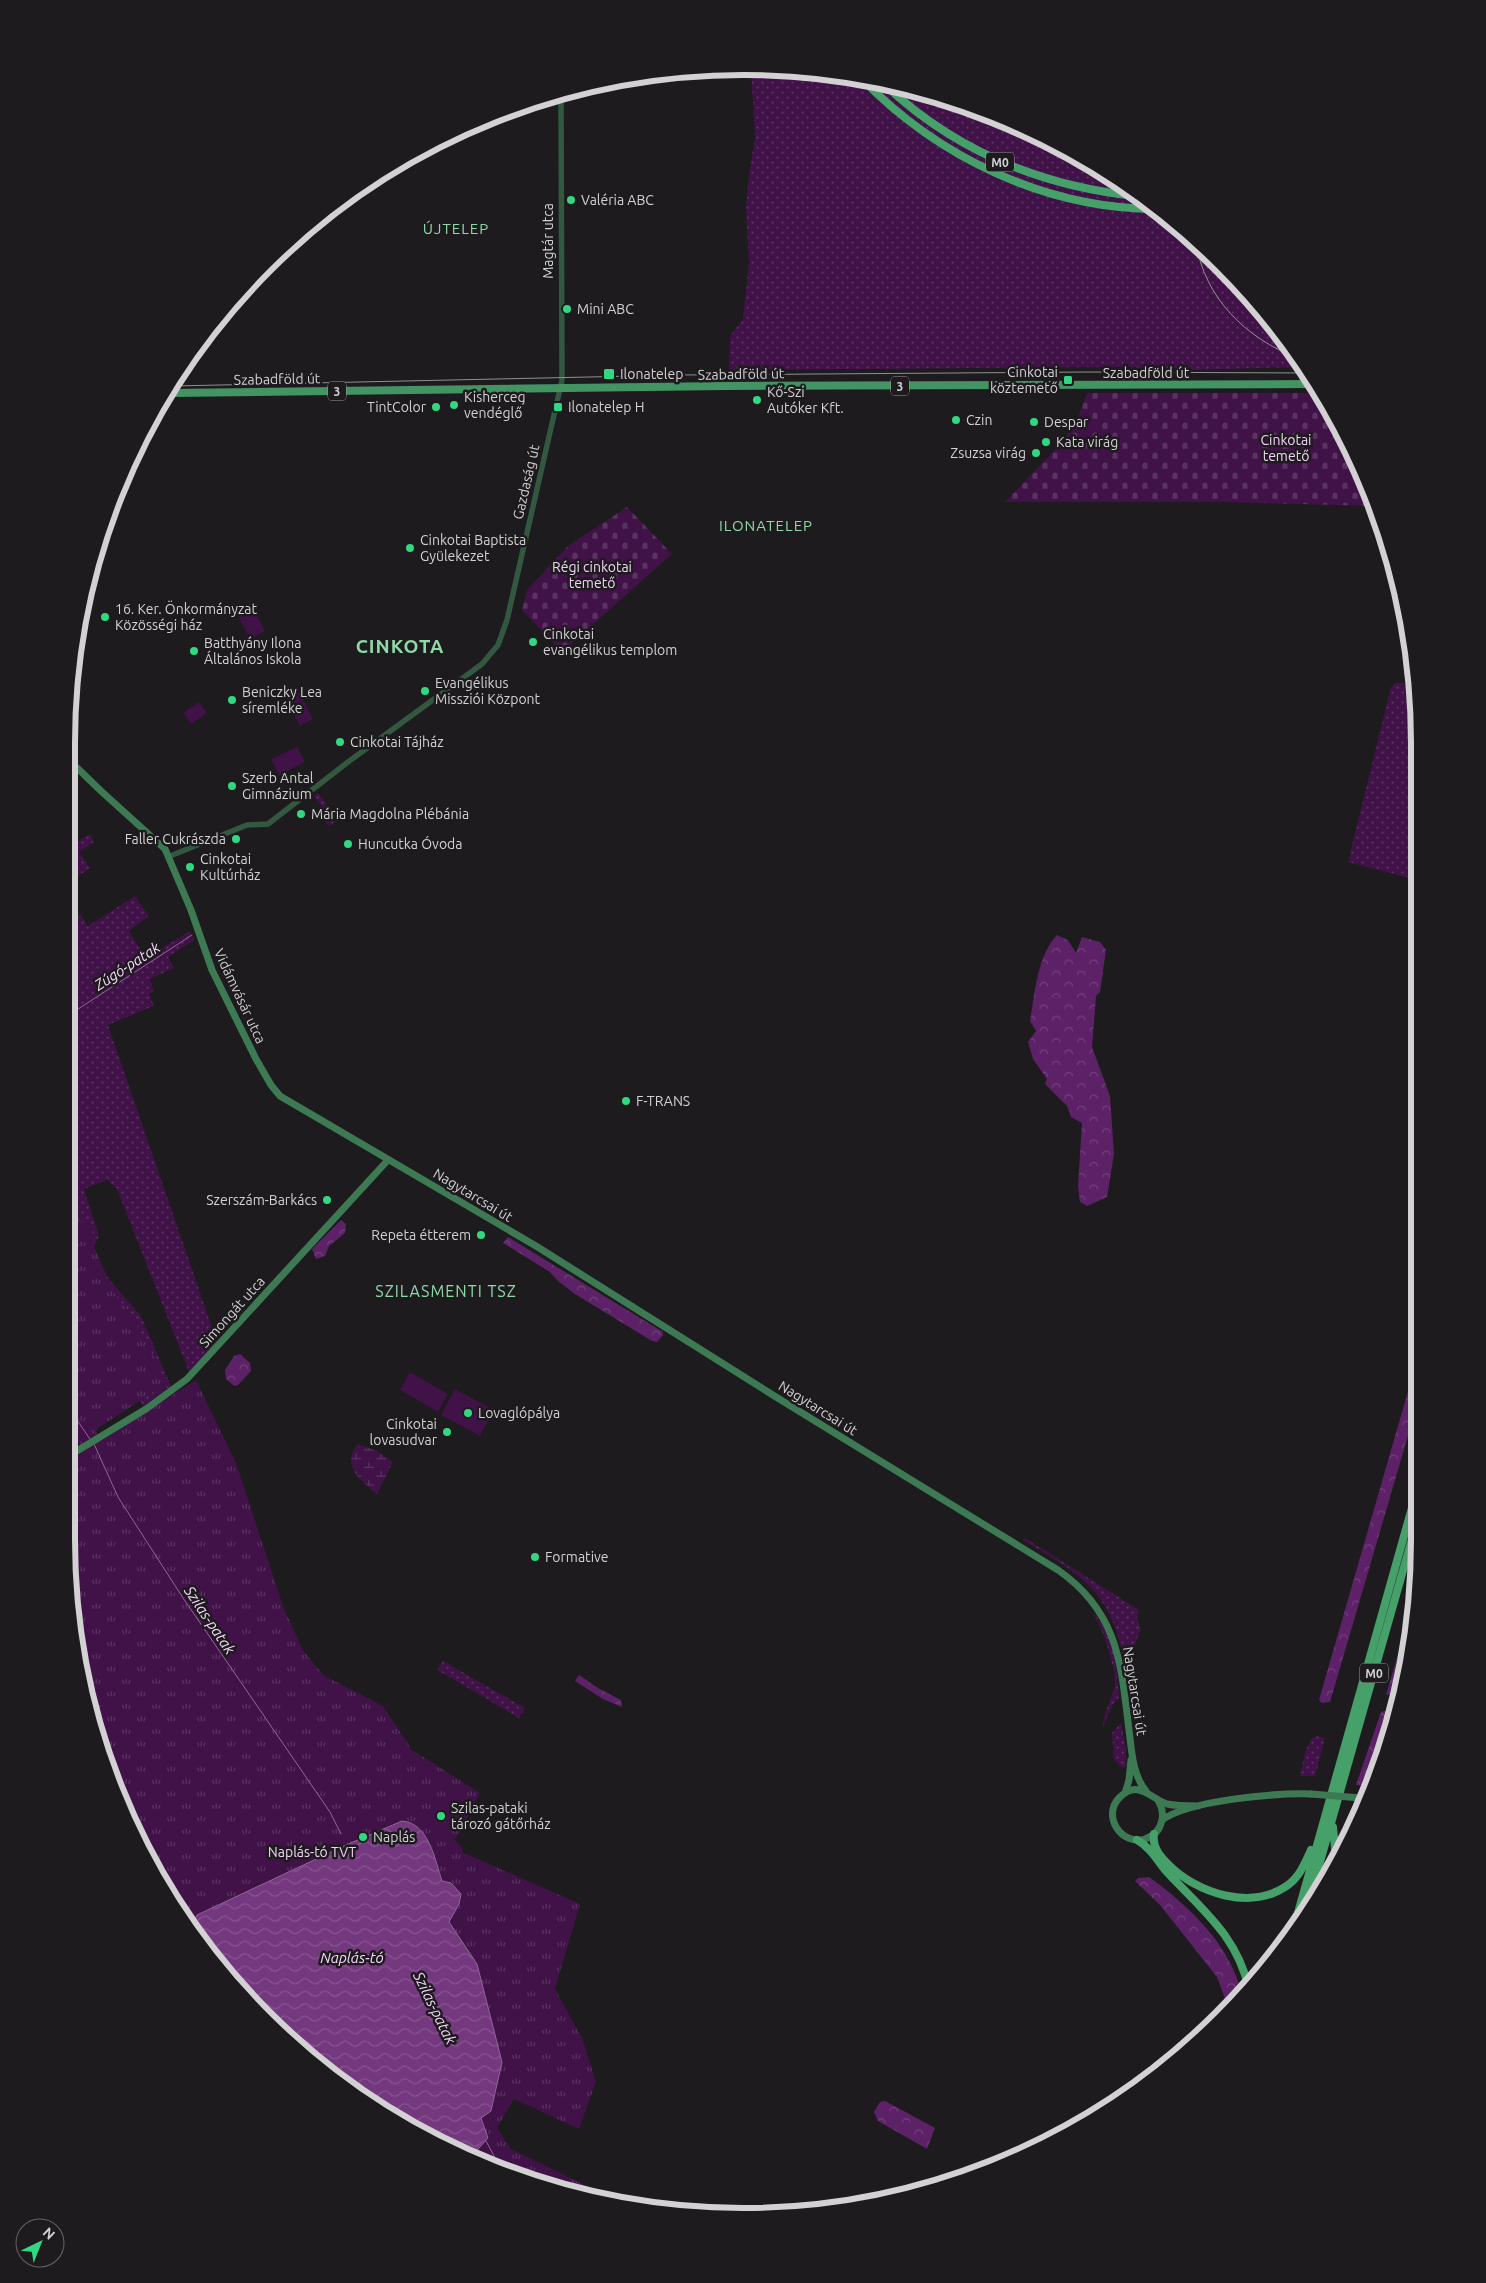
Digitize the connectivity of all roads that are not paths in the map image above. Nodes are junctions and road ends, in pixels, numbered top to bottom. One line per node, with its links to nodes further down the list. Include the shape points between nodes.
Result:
1 (872, 88): 5 (highway, M0, via 913,126 996,174 1073,199)
2 (895, 93): 4 (highway, M0, via 928,121 991,158 1063,184)
3 (561, 101): 7 (street, Magtár utca)
4 (1123, 194)
5 (1144, 209)
6 (1306, 384): 7 (main road, Szabadföld út / 3)
7 (560, 389): 8 (main road, Szabadföld út / 3); 10 (street, Gazdaság út, via 508,620 493,653 476,670 268,824 247,825)
8 (174, 393)
9 (75, 766): 10 (main road, Vidámvásár utca, via 159,841)
10 (170, 856): 11 (main road, Vidámvásár utca, via 212,970 274,1089 291,1103)
11 (388, 1160): 12 (main road, Simongát utca, via 204,1363 171,1392); 15 (main road, Nagytarcsai út, via 536,1246 1070,1578 1098,1606 1107,1623 1121,1669)
12 (75, 1452)
13 (1411, 1510): 23 (highway, M0)
14 (1411, 1543): 21 (highway, M0)
15 (1132, 1754): 16 (main road, Nagytarcsai út, via 1138,1780); 17 (main road, Nagytarcsai út)
16 (1146, 1791): 17 (main road); 18 (main road, Nagytarcsai út)
17 (1125, 1794): 25 (main road, Nagytarcsai út, via 1113,1809 1114,1822 1125,1837)
18 (1157, 1799): 20 (main road, Nagytarcsai út); 22 (main road, via 1162,1809)
19 (1359, 1799): 20 (main road, Nagytarcsai út, bridge, via 1311,1794)
20 (1198, 1806): 22 (main road, Nagytarcsai út)
21 (1333, 1814): 26 (highway); 27 (highway, M0)
22 (1162, 1820): 24 (main road)
23 (1320, 1832): 24 (highway, via 1302,1870 1289,1884 1273,1893 1242,1897 1214,1892 1185,1878 1156,1850); 28 (highway, M0)
24 (1154, 1834): 25 (main road)
25 (1137, 1840): 29 (highway, via 1148,1847 1215,1920 1239,1960)
26 (1334, 1850)
27 (1312, 1889)
28 (1299, 1910)
29 (1245, 1980)

